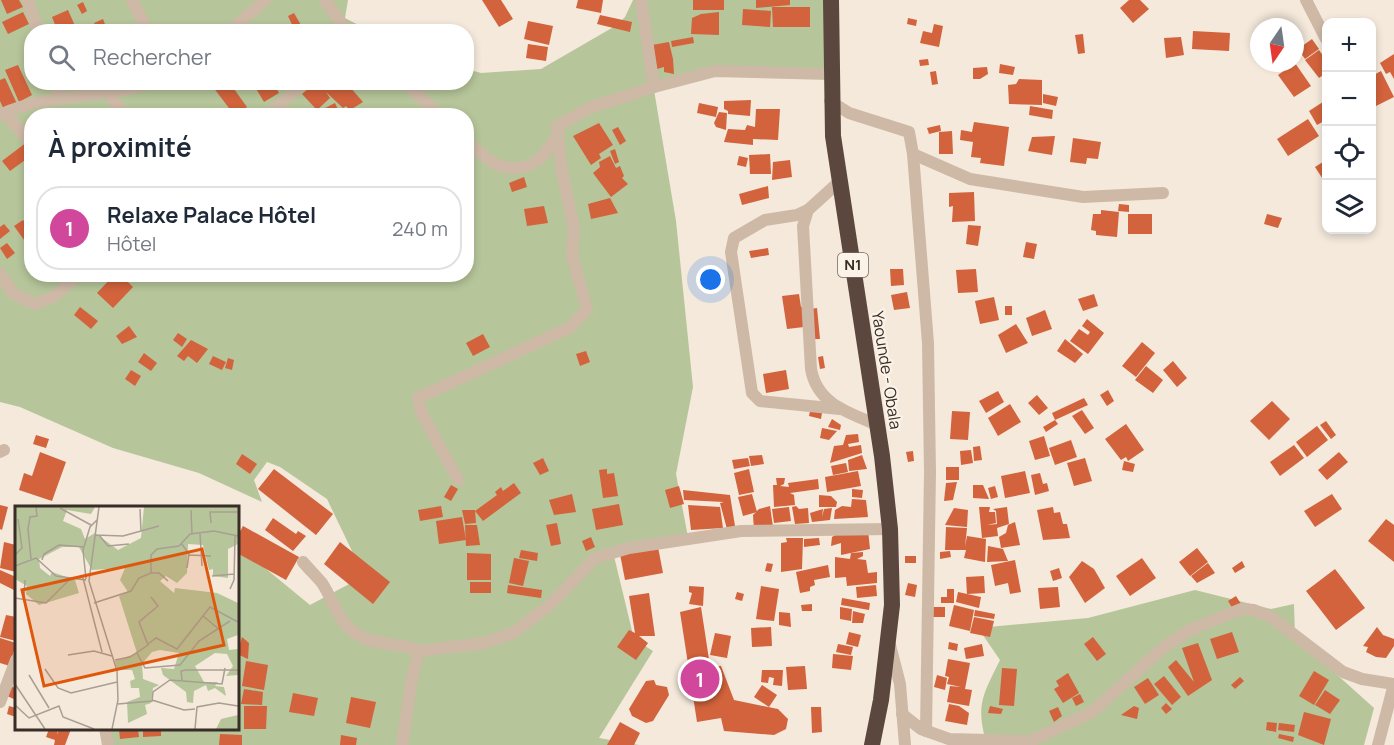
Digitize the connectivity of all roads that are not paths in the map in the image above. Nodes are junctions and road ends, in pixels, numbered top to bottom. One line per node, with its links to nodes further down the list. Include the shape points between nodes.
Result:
1 (28, 0): 8 (street)
2 (132, 0): 9 (street)
3 (265, 0): 10 (street)
4 (325, 0): 11 (street)
5 (641, 0): 14 (street)
6 (831, 0): 13 (highway, Yaounde - Obala / N1)
7 (1306, 0): 12 (street)
8 (36, 24)
9 (144, 24)
10 (238, 24)
11 (342, 24)
12 (1322, 31)
13 (830, 74): 14 (street, via 715,71); 21 (highway, Yaounde - Obala / N1)
14 (654, 87): 28 (street, via 589,108 557,126)
15 (58, 90): 20 (street)
16 (117, 90): 19 (street)
17 (296, 90): 25 (street)
18 (413, 90): 26 (street)
19 (108, 92): 20 (street); 24 (street)
20 (60, 98): 22 (street)
21 (830, 101): 31 (street, via 849,113 909,132); 32 (highway, Yaounde - Obala / N1)
22 (24, 108)
23 (24, 108): 27 (street)
24 (120, 108)
25 (276, 108)
26 (432, 108)
27 (3, 114): 29 (street)
28 (558, 134): 30 (street, via 538,161 512,168 489,163); 39 (street, via 574,228 573,255 587,309 571,327 418,398 421,412)
29 (24, 136)
30 (474, 148)
31 (913, 154): 33 (street, via 970,179 1083,197); 50 (street, via 928,343)
32 (840, 181): 34 (street); 38 (highway, Yaounde - Obala / N1)
33 (1164, 193)
34 (808, 210): 37 (street, via 802,249 814,387); 37 (street, via 765,220 734,238 731,252 752,393 760,401)
35 (0, 274): 36 (street, via 14,294 35,304 54,297)
36 (71, 282)
37 (840, 409): 38 (street)
38 (878, 425): 40 (highway, Yaounde - Obala / N1)
39 (458, 480)
40 (890, 529): 42 (highway, Yaounde - Obala / N1); 43 (street, via 741,531 629,548 595,558 551,604 513,633 484,643)
41 (303, 562): 43 (street, via 322,584 338,616 361,637 404,644)
42 (889, 641): 48 (street, via 900,684); 54 (highway, Yaounde - Obala / N1)
43 (419, 651): 53 (street)
44 (15, 662): 45 (street)
45 (8, 680): 47 (street)
46 (1394, 684): 51 (street, via 1343,672 1271,617 1241,609 1188,631 1163,648 1092,712); 56 (street)
47 (0, 702)
48 (902, 714): 50 (street); 55 (street)
49 (105, 730): 52 (street)
50 (926, 731): 51 (street, via 949,739)
51 (1031, 743)
52 (108, 745)
53 (402, 745)
54 (872, 745)
55 (905, 745)
56 (1378, 745)

